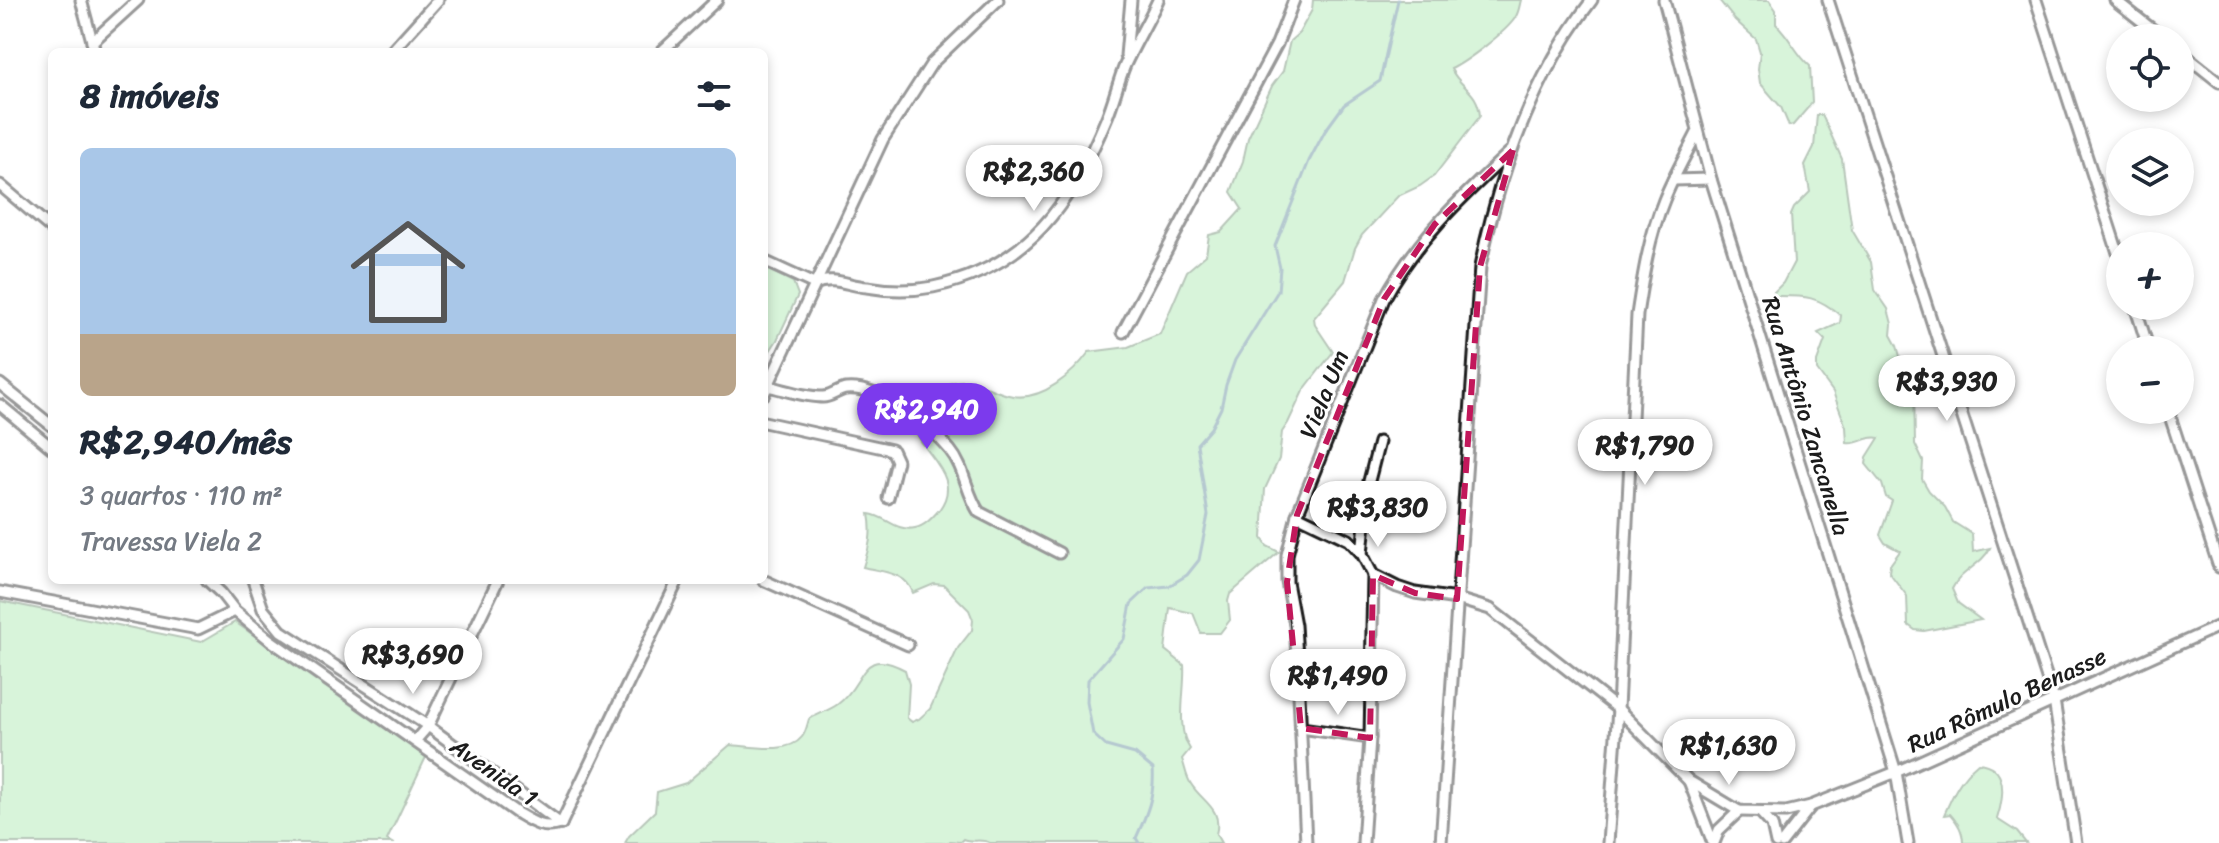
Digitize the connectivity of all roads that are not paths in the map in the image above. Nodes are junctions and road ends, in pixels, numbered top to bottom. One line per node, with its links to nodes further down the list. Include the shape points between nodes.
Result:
1 (81, 0): 15 (street)
2 (138, 0): 15 (street)
3 (438, 0): 16 (street)
4 (717, 0): 17 (street)
5 (998, 0): 29 (street, via 932,63 906,100)
6 (1131, 0): 19 (street)
7 (1158, 0): 19 (street)
8 (1294, 0): 30 (street, via 1277,44)
9 (1592, 0): 22 (street, via 1572,26)
10 (1664, 0): 21 (street, Rua Antônio Zancanella)
11 (1828, 0): 58 (street)
12 (2036, 0): 27 (street)
13 (2115, 0): 14 (street)
14 (2145, 24)
15 (93, 47)
16 (395, 48)
17 (665, 48)
18 (2194, 62): 20 (street)
19 (1125, 66): 29 (street, via 1076,182 1028,243 987,270 930,288 865,287 825,279)
20 (2219, 82)
21 (1697, 133): 23 (street, Rua Antônio Zancanella); 24 (street)
22 (1513, 150): 41 (street, Viela Um, via 1435,224 1396,276); 54 (street, via 1491,213 1480,267)
23 (1711, 179): 24 (street); 64 (street, Rua Antônio Zancanella)
24 (1673, 180): 59 (street, via 1645,260 1637,315)
25 (0, 185): 26 (street)
26 (48, 226)
27 (2111, 232)
28 (768, 263): 29 (street)
29 (814, 284): 32 (street)
30 (1123, 332)
31 (0, 384): 35 (street)
32 (768, 386)
33 (768, 390): 42 (street, via 827,397 844,389 866,392 909,411 951,451 979,512)
34 (0, 405): 39 (street)
35 (48, 423)
36 (768, 423): 40 (street, via 892,450 897,461)
37 (2173, 424): 44 (street)
38 (1379, 442): 43 (street, via 1369,481)
39 (48, 445)
40 (888, 498)
41 (1297, 515): 43 (street, via 1337,532); 61 (street, Viela Um, via 1287,582)
42 (1059, 553)
43 (1362, 554): 45 (street)
44 (2219, 567)
45 (1373, 575): 54 (street, via 1415,593); 62 (street)
46 (768, 582): 57 (street)
47 (211, 584): 53 (street, Avenida 1)
48 (222, 584): 53 (street)
49 (254, 584): 60 (street, Avenida 1, via 263,609 281,631)
50 (496, 584): 60 (street)
51 (676, 584): 69 (street)
52 (0, 592): 55 (street, via 198,629)
53 (221, 593): 55 (street, Avenida 1)
54 (1457, 599): 59 (street, via 1490,609); 72 (street)
55 (235, 611): 63 (street, Avenida 1)
56 (2219, 626): 58 (street, Rua Rômulo Benasse)
57 (908, 645)
58 (2054, 700): 64 (street, Rua Rômulo Benasse); 77 (street)
59 (1618, 709): 65 (street); 73 (street)
60 (428, 726): 63 (street); 69 (street, Avenida 1)
61 (1301, 728): 62 (street); 70 (street, Viela Um)
62 (1370, 738): 71 (street)
63 (415, 741): 69 (street, Avenida 1, via 536,824)
64 (1896, 772): 66 (street, Rua Rômulo Benasse); 76 (street, Rua Antônio Zancanella)
65 (1689, 781): 67 (street); 74 (street)
66 (1811, 806): 68 (street, Rua Rômulo Benasse); 75 (street)
67 (1739, 811): 68 (street, Rua Rômulo Benasse); 74 (street)
68 (1761, 813): 75 (street)
69 (561, 824)
70 (1306, 843)
71 (1363, 843)
72 (1441, 843)
73 (1608, 843)
74 (1713, 843)
75 (1779, 843)
76 (1908, 843)
77 (2076, 843)

